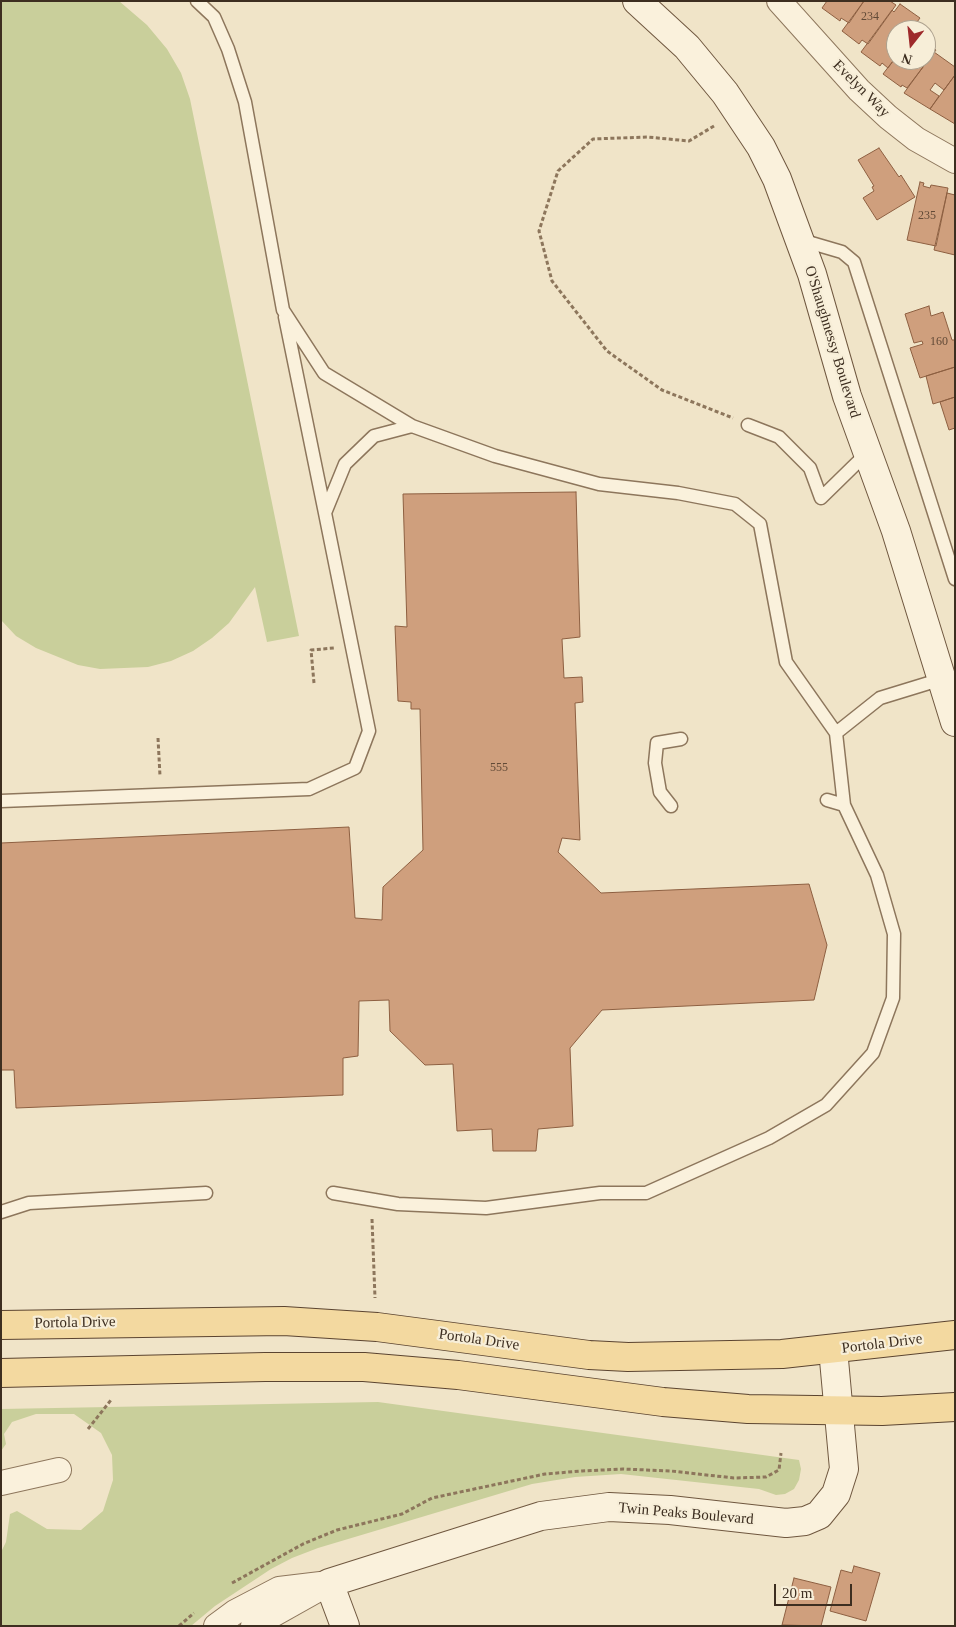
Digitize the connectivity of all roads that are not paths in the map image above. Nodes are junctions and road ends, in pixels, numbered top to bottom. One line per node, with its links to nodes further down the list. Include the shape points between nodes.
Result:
1 (196, 1): 6 (lane, via 214,17 245,102)
2 (637, 1): 5 (main road, O'Shaughnessy Boulevard, via 702,64 744,118 777,179)
3 (779, 1): 4 (street, Evelyn Way, via 859,90 888,117 916,139)
4 (955, 161)
5 (800, 240): 9 (main road, O'Shaughnessy Boulevard); 11 (lane, via 842,252 854,262)
6 (283, 310): 8 (lane, via 324,373); 10 (lane)
7 (748, 425): 9 (lane, via 779,437 810,468 821,498)
8 (412, 426): 10 (lane, via 374,436 345,464); 14 (lane, via 495,456 599,484 678,493 735,504 760,524 786,662)
9 (867, 453): 12 (main road, O'Shaughnessy Boulevard, via 896,531)
10 (325, 513): 17 (lane, via 369,731 354,768 308,789)
11 (955, 579)
12 (942, 679): 13 (main road, O'Shaughnessy Boulevard); 14 (lane, via 880,698)
13 (955, 722)
14 (836, 733): 18 (lane)
15 (681, 739): 19 (lane, via 657,743 655,763 660,792)
16 (827, 800): 18 (lane)
17 (1, 801)
18 (844, 805): 21 (lane, via 877,875 894,934 893,998 873,1053 826,1105 769,1138 646,1193 600,1193 486,1208 398,1204)
19 (671, 806)
20 (206, 1193): 22 (lane, via 29,1203)
21 (333, 1193)
22 (1, 1212)
23 (1, 1325): 25 (main road, Portola Drive, via 284,1321 377,1327 589,1355 628,1357 732,1356)
24 (955, 1335): 25 (main road, Portola Drive)
25 (833, 1350): 28 (main road, Twin Peaks Boulevard)
26 (1, 1373): 28 (main road, via 364,1367 458,1375 704,1406)
27 (955, 1407): 28 (main road)
28 (840, 1410): 31 (main road, Twin Peaks Boulevard, via 844,1461 842,1481 829,1506 805,1521 765,1522 639,1508 576,1510 507,1525)
29 (59, 1470): 30 (street)
30 (1, 1483)
31 (330, 1583): 32 (street, Twin Peaks Boulevard, via 279,1589); 33 (street, Twin Peaks Boulevard); 34 (main road)
32 (216, 1626)
33 (253, 1626)
34 (345, 1626)

